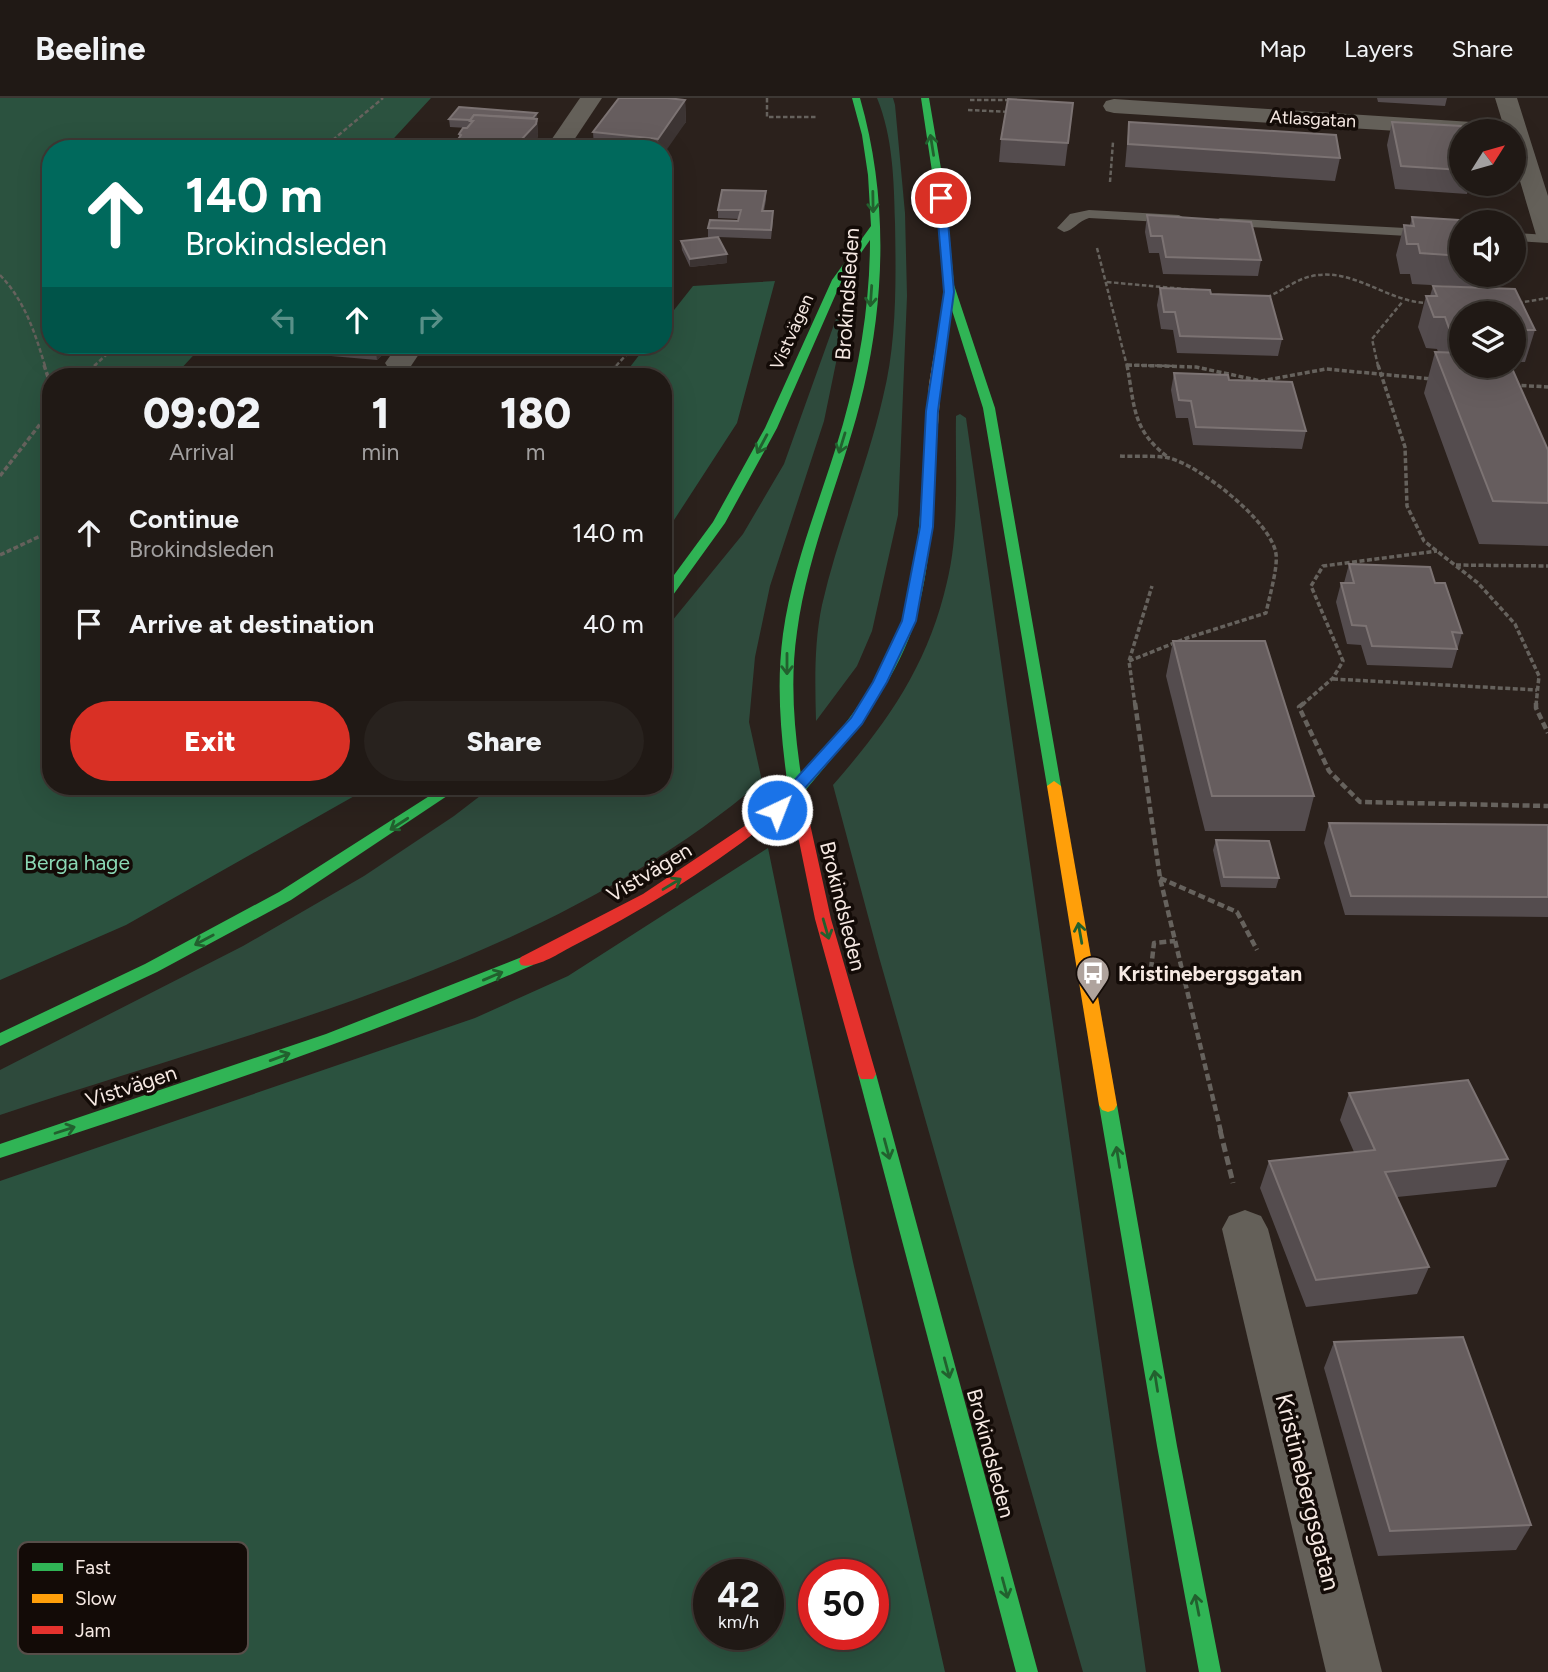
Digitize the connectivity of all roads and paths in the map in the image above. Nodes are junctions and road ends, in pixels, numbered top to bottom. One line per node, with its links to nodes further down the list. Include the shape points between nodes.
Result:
1 (383, 98): 15 (path)
2 (591, 98): 16 (street)
3 (768, 98): 12 (path, via 767,117)
4 (856, 98): 19 (main road, Brokindsleden, one-way to 19, via 869,145)
5 (925, 98): 26 (main road, one-way to 5)
6 (1506, 98): 13 (street)
7 (970, 100): 8 (path)
8 (1020, 100)
9 (1114, 107): 14 (street, Atlasgatan); 18 (path)
10 (965, 110): 11 (path)
11 (1015, 112)
12 (822, 118)
13 (1514, 119)
14 (1449, 128)
15 (333, 140)
16 (562, 140)
17 (1526, 157): 23 (street)
18 (1108, 214): 20 (lane, via 1075,218); 21 (lane); 25 (path, via 1097,250)
19 (874, 228): 53 (main road, Vistvägen, one-way to 53, via 837,280 771,428 719,523); 67 (main road, Brokindsleden, one-way to 67, via 870,322 861,378 800,584 787,650 787,718 808,864)
20 (1064, 228)
21 (1449, 234)
22 (1526, 237): 23 (lane)
23 (1548, 237)
24 (0, 275): 36 (path, via 15,289)
25 (1107, 282): 27 (path); 35 (path)
26 (949, 285): 65 (main road, Vistvägen, one-way to 26, via 416,1008 506,971 613,919 699,868 777,810 856,721 909,621 926,527 932,411); 68 (main road, one-way to 26, via 989,408)
27 (1198, 291)
28 (1548, 298): 31 (path)
29 (1254, 299): 30 (path, via 1279,294 1314,275 1329,274 1366,283)
30 (1403, 301): 32 (path); 39 (path, via 1372,339)
31 (1526, 301)
32 (1430, 303)
33 (107, 354): 37 (path)
34 (627, 354): 38 (path)
35 (1127, 365): 39 (path, via 1196,367 1261,381 1326,369); 45 (path, via 1138,425)
36 (45, 368)
37 (93, 368)
38 (614, 368)
39 (1381, 374): 40 (path); 48 (path, via 1405,447 1408,506 1424,541)
40 (1441, 380)
41 (1508, 385): 42 (path)
42 (1548, 387)
43 (42, 422): 46 (path)
44 (1120, 456): 45 (path)
45 (1168, 458): 54 (path, via 1210,479 1256,518 1276,553 1266,613)
46 (0, 476)
47 (42, 535): 49 (path)
48 (1437, 551): 50 (path); 55 (path, via 1323,566 1311,586 1343,661)
49 (0, 555)
50 (1455, 565): 51 (path); 56 (path, via 1515,624 1539,676)
51 (1548, 566)
52 (1152, 586): 54 (path)
53 (672, 587)
54 (1129, 661): 60 (path)
55 (1332, 679): 56 (path); 59 (path, via 1300,707 1329,771 1360,802)
56 (1537, 690): 57 (path, via 1536,708)
57 (1548, 733)
58 (442, 795): 64 (main road, one-way to 64, via 285,896 151,968)
59 (1548, 806)
60 (1160, 878): 61 (path); 62 (path, via 1237,912)
61 (1175, 942): 63 (path, via 1154,943); 66 (path)
62 (1257, 950)
63 (1151, 969)
64 (0, 1040)
65 (0, 1152)
66 (1245, 1229): 69 (street, Kristinebergsgatan)
67 (1027, 1672)
68 (1210, 1672)
69 (1354, 1672)

